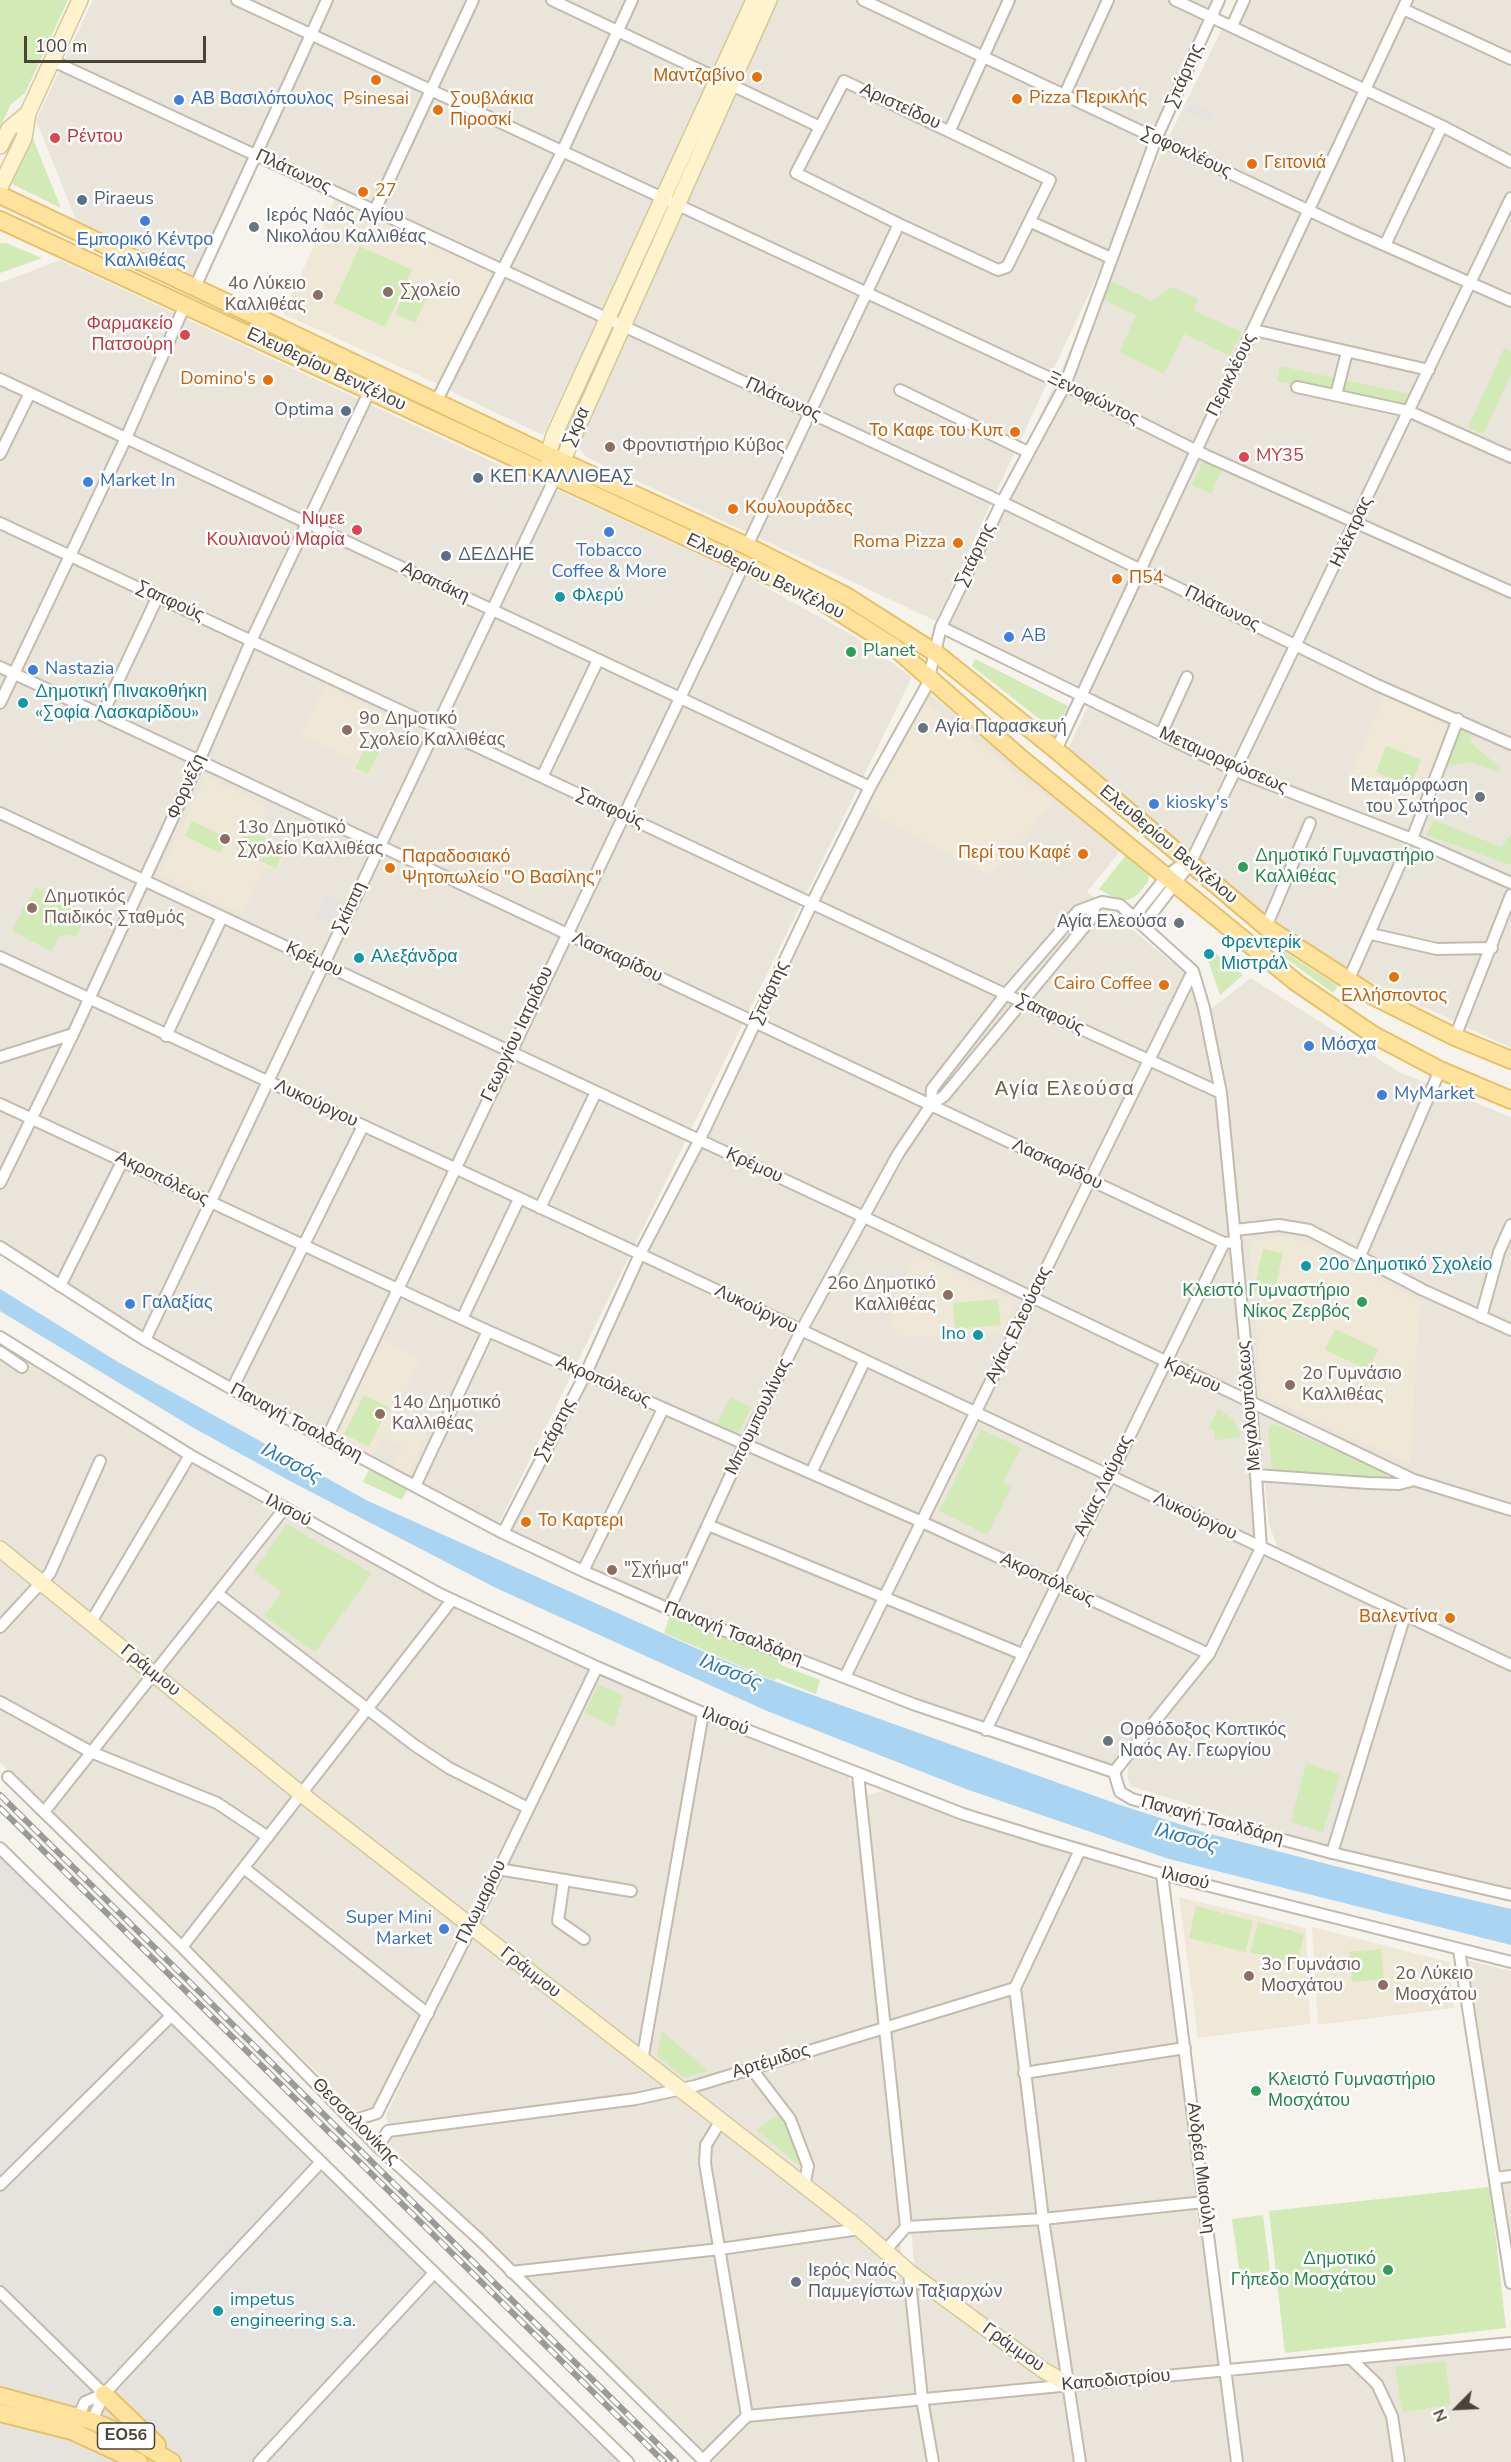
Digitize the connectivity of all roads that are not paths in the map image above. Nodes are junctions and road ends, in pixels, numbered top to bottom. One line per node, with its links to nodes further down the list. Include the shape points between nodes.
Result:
1 (80, 0): 23 (street)
2 (237, 0): 20 (street, Ξενοφώντος)
3 (327, 0): 20 (street)
4 (473, 0): 25 (street)
5 (552, 0): 19 (street)
6 (632, 0): 19 (street)
7 (754, 0): 24 (street, Σκρα)
8 (769, 0): 24 (street, Σκρα)
9 (863, 0): 15 (street, Σοφοκλέους)
10 (1009, 0): 21 (street)
11 (1108, 0): 27 (street)
12 (1175, 0): 17 (street)
13 (1219, 0): 17 (street, Σπάρτης)
14 (1244, 0): 18 (street)
15 (885, 4): 21 (street, Σοφοκλέους)
16 (1405, 4): 22 (street); 26 (street, Περικλέους)
17 (1212, 17): 18 (street); 32 (street, Σπάρτης)
18 (1232, 26): 26 (street)
19 (618, 31): 24 (street); 34 (street)
20 (311, 35): 25 (street, Ξενοφώντος); 35 (street)
21 (985, 57): 27 (street, Σοφοκλέους); 31 (street)
22 (1511, 59)
23 (53, 61): 28 (street); 35 (street, Πλάτωνος)
24 (723, 80): 29 (street); 40 (street, Σκρα)
25 (431, 91): 34 (street, Ξενοφώντος); 41 (street)
26 (1365, 91): 30 (street); 42 (street, Περικλέους)
27 (1065, 94): 32 (street, Σοφοκλέους)
28 (28, 112): 33 (street, via 9,129); 37 (street, via 24,138)
29 (818, 126): 31 (street, Αριστείδου, via 844,81); 45 (street, via 796,173)
30 (1442, 126): 36 (street); 46 (street)
31 (950, 130): 44 (street, Αριστείδου, via 1050,180)
32 (1156, 139): 42 (street, Σοφοκλέους); 47 (street, Σπάρτης)
33 (0, 146)
34 (562, 152): 40 (street, Ξενοφώντος); 48 (street)
35 (256, 155): 41 (street, Πλάτωνος); 50 (street)
36 (1511, 162)
37 (0, 187)
38 (0, 195): 50 (main road, Ελευθερίου Βενιζέλου)
39 (1511, 198): 49 (street, Ηλέκτρας)
40 (669, 202): 51 (street, Ξενοφώντος); 54 (street, Σκρα); 55 (street, Σκρα)
41 (375, 210): 48 (street, Πλάτωνος)
42 (1309, 210): 46 (street, Σοφοκλέους); 56 (street, Περικλέους)
43 (0, 220): 53 (main road, Ελευθερίου Βενιζέλου)
44 (1032, 222): 45 (street, via 1004,270); 47 (street)
45 (899, 224): 51 (street)
46 (1385, 245): 49 (street, Σοφοκλέους)
47 (1111, 258): 60 (street, Σπάρτης)
48 (502, 270): 54 (street, Πλάτωνος); 66 (street)
49 (1471, 283): 52 (street, Σοφοκλέους); 58 (street, Ηλέκτρας)
50 (195, 287): 66 (main road, Ελευθερίου Βενιζέλου)
51 (867, 294): 60 (street, Ξενοφώντος); 68 (street)
52 (1511, 301)
53 (185, 305): 62 (main road, Ελευθερίου Βενιζέλου); 69 (street)
54 (609, 319): 55 (street, Πλάτωνος); 74 (street, Σκρα, via 554,435)
55 (623, 326): 68 (street, Πλάτωνος); 74 (street, Σκρα)
56 (1254, 330): 57 (street); 70 (street, Περικλέους)
57 (1347, 352): 58 (street); 65 (street)
58 (1428, 370): 67 (street, Ηλέκτρας)
59 (0, 379): 64 (street, Αραπάκη)
60 (1065, 385): 70 (street, Ξενοφώντος); 71 (street, Σπάρτης)
61 (1297, 387): 65 (street)
62 (370, 390): 74 (main road, Ελευθερίου Βενιζέλου); 77 (street, Φορνέζη)
63 (900, 390): 71 (street)
64 (30, 393): 69 (street, Αραπάκη); 72 (street)
65 (1336, 395): 67 (street)
66 (436, 402): 74 (main road, Ελευθερίου Βενιζέλου)
67 (1408, 411): 73 (street); 78 (street, Ηλέκτρας)
68 (809, 413): 75 (street, Πλάτωνος); 79 (street)
69 (126, 438): 77 (street, Αραπάκη); 80 (street)
70 (1195, 450): 78 (street, Ξενοφώντος); 82 (street, Περικλέους)
71 (1028, 452): 75 (street, Σπάρτης)
72 (0, 454)
73 (1511, 457)
74 (555, 464): 79 (main road, Ελευθερίου Βενιζέλου); 81 (main road, Ελευθερίου Βενιζέλου); 85 (street, Σκίππη)
75 (1002, 502): 82 (street, Πλάτωνος); 86 (street, Σπάρτης)
76 (0, 523): 80 (street, Σαπφούς)
77 (308, 523): 85 (street, Αραπάκη); 87 (street, Φορνέζη)
78 (1357, 523): 83 (street, Ξενοφώντος); 88 (street, Ηλέκτρας)
79 (747, 546): 89 (main road, Ελευθερίου Βενιζέλου, via 846,596)
80 (70, 556): 84 (street, Σαπφούς); 92 (street)
81 (744, 564): 93 (main road, Ελευθερίου Βενιζέλου, via 858,623); 95 (street, Γεωργίου Ιατρίδου)
82 (1140, 570): 88 (street, Πλάτωνος); 96 (street, Περικλέους)
83 (1511, 592)
84 (158, 596): 87 (street, Σαπφούς); 98 (street)
85 (492, 610): 90 (street, Αραπάκη); 100 (street, Σκίππη)
86 (941, 627): 89 (street, Σπάρτης); 96 (street, Μεταμορφώσεως)
87 (252, 639): 100 (street, Σαπφούς); 104 (street, Φορνέζη)
88 (1297, 645): 99 (street, Πλάτωνος); 105 (street, Ηλέκτρας)
89 (937, 654): 93 (street, Σπάρτης); 103 (main road, Ελευθερίου Βενιζέλου)
90 (598, 660): 95 (street, Αραπάκη); 106 (street)
91 (0, 667): 92 (street, Λασκαρίδου)
92 (14, 674): 97 (street); 98 (street, Λασκαρίδου)
93 (930, 676): 107 (street, Σπάρτης); 116 (main road, Ελευθερίου Βενιζέλου, via 1023,760)
94 (1187, 677): 101 (street)
95 (680, 697): 107 (street, Αραπάκη); 109 (street, Γεωργίου Ιατρίδου)
96 (1081, 698): 101 (street, Μεταμορφώσεως); 103 (street, Περικλέους)
97 (0, 703)
98 (102, 715): 104 (street, Λασκαρίδου)
99 (1458, 719): 102 (street, Πλάτωνος); 111 (street)
100 (436, 727): 106 (street, Σαπφούς); 112 (street, Σκίππη)
101 (1161, 734): 105 (street, Μεταμορφώσεως)
102 (1511, 744)
103 (1056, 750): 114 (main road, Ελευθερίου Βενιζέλου)
104 (199, 761): 112 (street, Λασκαρίδου); 115 (street, Φορνέζη)
105 (1236, 771): 111 (street, Μεταμορφώσεως); 114 (street, Ηλέκτρας)
106 (542, 777): 109 (street, Σαπφούς)
107 (870, 787): 119 (street, Σπάρτης)
108 (0, 813): 115 (street, Κρέμου)
109 (622, 814): 119 (street, Σαπφούς); 125 (street, Γεωργίου Ιατρίδου)
110 (1310, 823): 124 (street)
111 (1412, 839): 117 (street, Μεταμορφώσεως)
112 (380, 846): 125 (street, Λασκαρίδου); 129 (street, Σκίππη)
113 (1404, 855): 126 (street)
114 (1190, 864): 116 (street); 124 (main road, Ελευθερίου Βενιζέλου)
115 (145, 880): 121 (street, Κρέμου); 133 (street, Φορνέζη)
116 (1171, 881): 122 (street); 123 (street); 143 (main road, Ελευθερίου Βενιζέλου, via 1297,983 1372,1034)
117 (1511, 882)
118 (1511, 895): 127 (street)
119 (812, 903): 132 (street, Σαπφούς); 135 (street, Σπάρτης)
120 (1095, 906): 122 (street, via 1109,902 1120,905); 132 (street, Μπουμπουλίνας, via 1078,911); 134 (street, Μπουμπουλίνας, via 1090,920)
121 (222, 917): 129 (street, Κρέμου); 137 (street)
122 (1134, 917): 123 (street, Μεγαλουπόλεως)
123 (1144, 924): 130 (street, Μεγαλουπόλεως)
124 (1266, 927): 131 (main road, Ελευθερίου Βενιζέλου)
125 (566, 933): 135 (street, Λασκαρίδου); 139 (street, Γεωργίου Ιατρίδου)
126 (1371, 934): 127 (street, via 1437,949); 131 (street)
127 (1492, 948): 138 (street)
128 (0, 957): 133 (street, Λυκούργου)
129 (324, 964): 139 (street, Κρέμου); 144 (street, Σκίππη)
130 (1193, 971): 142 (street, Αγίας Ελεούσας); 146 (street, Μεγαλουπόλεως)
131 (1348, 981): 138 (main road, Ελευθερίου Βενιζέλου)
132 (1005, 995): 134 (street, Σαπφούς); 149 (street, Μπουμπουλίνας, via 932,1089)
133 (89, 999): 136 (street, Φορνέζη); 137 (street, Λυκούργου)
134 (1022, 1002): 142 (street, Σαπφούς); 149 (street, Μπουμπουλίνας, via 944,1096)
135 (756, 1023): 149 (street, Λασκαρίδου); 152 (street, Σπάρτης)
136 (73, 1034): 140 (street); 150 (street, Φορνέζη)
137 (166, 1036): 144 (street, Λυκούργου)
138 (1455, 1037): 141 (main road, Ελευθερίου Βενιζέλου)
139 (510, 1051): 145 (street, Κρέμου); 154 (street, Γεωργίου Ιατρίδου)
140 (0, 1057)
141 (1511, 1060)
142 (1149, 1061): 146 (street, Σαπφούς); 155 (street, Αγίας Ελεούσας)
143 (1440, 1070): 147 (main road, Ελευθερίου Βενιζέλου); 168 (street)
144 (268, 1082): 151 (street, Λυκούργου); 158 (street, Σκίππη)
145 (596, 1092): 152 (street, Κρέμου); 159 (street)
146 (1221, 1093): 162 (street, Μεγαλουπόλεως)
147 (1511, 1100)
148 (0, 1104): 150 (street, Ακροπόλεως)
149 (931, 1105): 155 (street, Λασκαρίδου); 160 (street, Μπουμπουλίνας)
150 (31, 1118): 153 (street, Ακροπόλεως); 156 (street, Φορνέζη)
151 (363, 1126): 154 (street, Λυκούργου); 165 (street)
152 (699, 1141): 160 (street, Κρέμου); 167 (street, Σπάρτης)
153 (123, 1160): 158 (street, Ακροπόλεως); 169 (street)
154 (454, 1169): 157 (street, Λυκούργου); 170 (street, Γεωργίου Ιατρίδου)
155 (1090, 1180): 164 (street, Λασκαρίδου); 171 (street, Αγίας Ελεούσας)
156 (0, 1183)
157 (519, 1199): 159 (street, Λυκούργου); 173 (street)
158 (211, 1202): 165 (street, Ακροπόλεως); 178 (street, Σκίππη)
159 (540, 1208): 167 (street, Λυκούργου)
160 (862, 1216): 171 (street, Κρέμου); 176 (street, Μπουμπουλίνας)
161 (1511, 1226): 172 (street, via 1498,1252)
162 (1235, 1230): 163 (street, Μεγαλουπόλεως); 168 (street, via 1279,1225 1310,1230)
163 (1236, 1242): 164 (street, Λασκαρίδου); 185 (street, Μεγαλουπόλεως)
164 (1224, 1243): 181 (street, Αγίας Λαύρας)
165 (304, 1246): 170 (street, Ακροπόλεως); 184 (street)
166 (0, 1247): 169 (street, Παναγή Τσαλδάρη)
167 (640, 1254): 176 (street, Λυκούργου); 183 (street, Σπάρτης)
168 (1360, 1256): 172 (street)
169 (60, 1286): 178 (street, Παναγή Τσαλδάρη)
170 (397, 1289): 173 (street, Ακροπόλεως); 188 (street, Γεωργίου Ιατρίδου)
171 (1032, 1299): 181 (street, Κρέμου); 187 (street, Αγίας Ελεούσας)
172 (1481, 1317): 174 (street)
173 (462, 1319): 175 (street, Ακροπόλεως)
174 (1511, 1330)
175 (488, 1331): 183 (street, Ακροπόλεως); 196 (street)
176 (801, 1331): 180 (street, Λυκούργου); 189 (street, Μπουμπουλίνας)
177 (0, 1337): 190 (street, Ιλισού)
178 (145, 1340): 184 (street, Παναγή Τσαλδάρη)
179 (0, 1352): 182 (street)
180 (864, 1362): 187 (street, Λυκούργου); 192 (street)
181 (1164, 1362): 185 (street, Κρέμου); 194 (street, Αγίας Λαύρας)
182 (22, 1367)
183 (586, 1372): 186 (street, Ακροπόλεως); 201 (street, Σπάρτης)
184 (232, 1389): 188 (street, Παναγή Τσαλδάρη)
185 (1251, 1403): 193 (street, Μεγαλουπόλεως); 195 (street, Κρέμου)
186 (663, 1409): 189 (street, Ακροπόλεως); 204 (street)
187 (975, 1414): 194 (street, Λυκούργου); 199 (street, Αγίας Ελεούσας)
188 (326, 1440): 196 (street, Παναγή Τσαλδάρη)
189 (744, 1446): 192 (street, Ακροπόλεως); 200 (street, Μπουμπουλίνας)
190 (190, 1455): 197 (street, Ιλισού); 212 (street)
191 (100, 1461): 205 (street, via 50,1573)
192 (811, 1473): 199 (street, Ακροπόλεως)
193 (1256, 1474): 195 (street, via 1368,1484); 202 (street, Μεγαλουπόλεως)
194 (1108, 1476): 202 (street, Λυκούργου); 206 (street, Αγίας Λαύρας)
195 (1414, 1480): 198 (street, Κρέμου)
196 (416, 1486): 201 (street, Παναγή Τσαλδάρη)
197 (284, 1509): 207 (street); 209 (street, Ιλισού)
198 (1511, 1509)
199 (922, 1522): 206 (street, Ακροπόλεως); 208 (street, Αγίας Ελεούσας)
200 (708, 1525): 208 (street); 210 (street, Μπουμπουλίνας)
201 (503, 1533): 204 (street, Παναγή Τσαλδάρη)
202 (1261, 1548): 211 (street, Λυκούργου); 215 (street, Μεγαλουπόλεως)
203 (0, 1549): 205 (street, Γράμμου)
204 (583, 1571): 210 (street, Παναγή Τσαλδάρη)
205 (42, 1582): 212 (street, Γράμμου); 213 (street)
206 (1057, 1586): 214 (street, Αγίας Λαύρας); 215 (street, Ακροπόλεως)
207 (218, 1594): 218 (street); 221 (street)
208 (885, 1598): 214 (street); 219 (street, Αγίας Ελεούσας)
209 (452, 1600): 217 (street, Ιλισού); 221 (street)
210 (669, 1609): 219 (street, Παναγή Τσαλδάρη)
211 (1405, 1615): 216 (street, Λυκούργου); 234 (street)
212 (91, 1622): 218 (street, Γράμμου)
213 (0, 1627)
214 (1022, 1654): 223 (street, Αγίας Λαύρας)
215 (1209, 1654): 225 (street, Μεγαλουπόλεως)
216 (1511, 1665)
217 (597, 1667): 222 (street, Ιλισού); 229 (street, Πλωμαρίου)
218 (153, 1674): 224 (street); 228 (street, Γράμμου)
219 (844, 1677): 223 (street, Παναγή Τσαλδάρη)
220 (0, 1702): 224 (street)
221 (367, 1709): 228 (street); 229 (street, via 449,1768)
222 (703, 1713): 226 (street, Ιλισού); 251 (street)
223 (986, 1730): 225 (street, Παναγή Τσαλδάρη)
224 (91, 1752): 230 (street); 231 (street, via 218,1803)
225 (1114, 1772): 234 (street, Παναγή Τσαλδάρη, via 1120,1791 1132,1799)
226 (858, 1774): 233 (street, Ιλισού, via 963,1814); 249 (street)
227 (8, 1777): 230 (street, Θεσσαλονίκης)
228 (301, 1794): 231 (street); 241 (street, Γράμμου)
229 (528, 1808): 236 (street, Πλωμαρίου)
230 (44, 1812): 243 (street, Θεσσαλονίκης)
231 (268, 1837): 235 (street)
232 (1, 1850): 248 (street)
233 (1080, 1850): 237 (street, Ιλισού); 246 (street)
234 (1332, 1853): 240 (street, Παναγή Τσαλδάρη)
235 (244, 1868): 243 (street); 247 (street)
236 (498, 1869): 238 (street); 241 (street, Πλωμαρίου)
237 (1162, 1874): 244 (street, Ιλισού); 250 (street, Ανδρέα Μιαούλη)
238 (564, 1880): 239 (street); 242 (street, via 558,1921)
239 (632, 1891)
240 (1511, 1895)
241 (471, 1927): 247 (street, Πλωμαρίου); 251 (street, Γράμμου)
242 (584, 1939)
243 (182, 1947): 255 (street, Θεσσαλονίκης)
244 (1459, 1950): 245 (street, Ιλισού); 260 (street)
245 (1511, 1962)
246 (1016, 1988): 249 (street, Αρτέμιδος); 253 (street)
247 (428, 2014): 255 (street, Πλωμαρίου, via 377,2113)
248 (171, 2016): 258 (street); 261 (street)
249 (885, 2026): 252 (street, Αρτέμιδος); 265 (street)
250 (1185, 2048): 253 (street); 263 (street, Ανδρέα Μιαούλη)
251 (642, 2061): 254 (street, Γράμμου)
252 (751, 2068): 254 (street, Αρτέμιδος); 262 (street, via 794,2129 808,2166)
253 (1024, 2073): 264 (street)
254 (678, 2090): 256 (street, Γράμμου); 257 (street, Αρτέμιδος, via 636,2099 388,2131)
255 (352, 2121): 257 (street, Θεσσαλονίκης)
256 (720, 2122): 262 (street, Γράμμου); 267 (street, via 709,2137 705,2154)
257 (378, 2147): 269 (street, Θεσσαλονίκης)
258 (320, 2163): 271 (street); 278 (street)
259 (1511, 2176): 260 (street)
260 (1496, 2178): 272 (street)
261 (0, 2185)
262 (804, 2187): 266 (street, Γράμμου)
263 (1204, 2202): 264 (street); 276 (street, Ανδρέα Μιαούλη)
264 (1043, 2218): 265 (street); 277 (street)
265 (906, 2227): 268 (street)
266 (860, 2229): 267 (street); 268 (street, Γράμμου)
267 (720, 2249): 269 (street); 282 (street)
268 (885, 2251): 270 (street, Γράμμου)
269 (511, 2272): 284 (street, Θεσσαλονίκης)
270 (909, 2272): 277 (street, Γράμμου); 280 (street)
271 (434, 2273): 287 (street); 288 (street)
272 (1511, 2283)
273 (0, 2292): 278 (street)
274 (1511, 2343): 275 (street, Καποδιστρίου)
275 (1350, 2358): 276 (street, Καποδιστρίου); 292 (street, via 1377,2384 1392,2416)
276 (1226, 2371): 277 (street, Καποδιστρίου); 291 (street, Ανδρέα Μιαούλη)
277 (1069, 2385): 280 (street, Καποδιστρίου); 290 (street)
278 (104, 2394): 283 (street); 283 (street, via 85,2402); 286 (main road)
279 (0, 2396): 283 (main road, ΕΟ56)
280 (922, 2399): 282 (street, Καποδιστρίου); 289 (street)
281 (0, 2413): 283 (main road, ΕΟ56)
282 (747, 2416): 284 (street)
283 (81, 2423): 285 (main road, ΕΟ56); 286 (main road, ΕΟ56, via 128,2436)
284 (704, 2461)
285 (140, 2462)
286 (174, 2462)
287 (259, 2462)
288 (628, 2462)
289 (933, 2462)
290 (1080, 2462)
291 (1237, 2462)
292 (1399, 2462)

